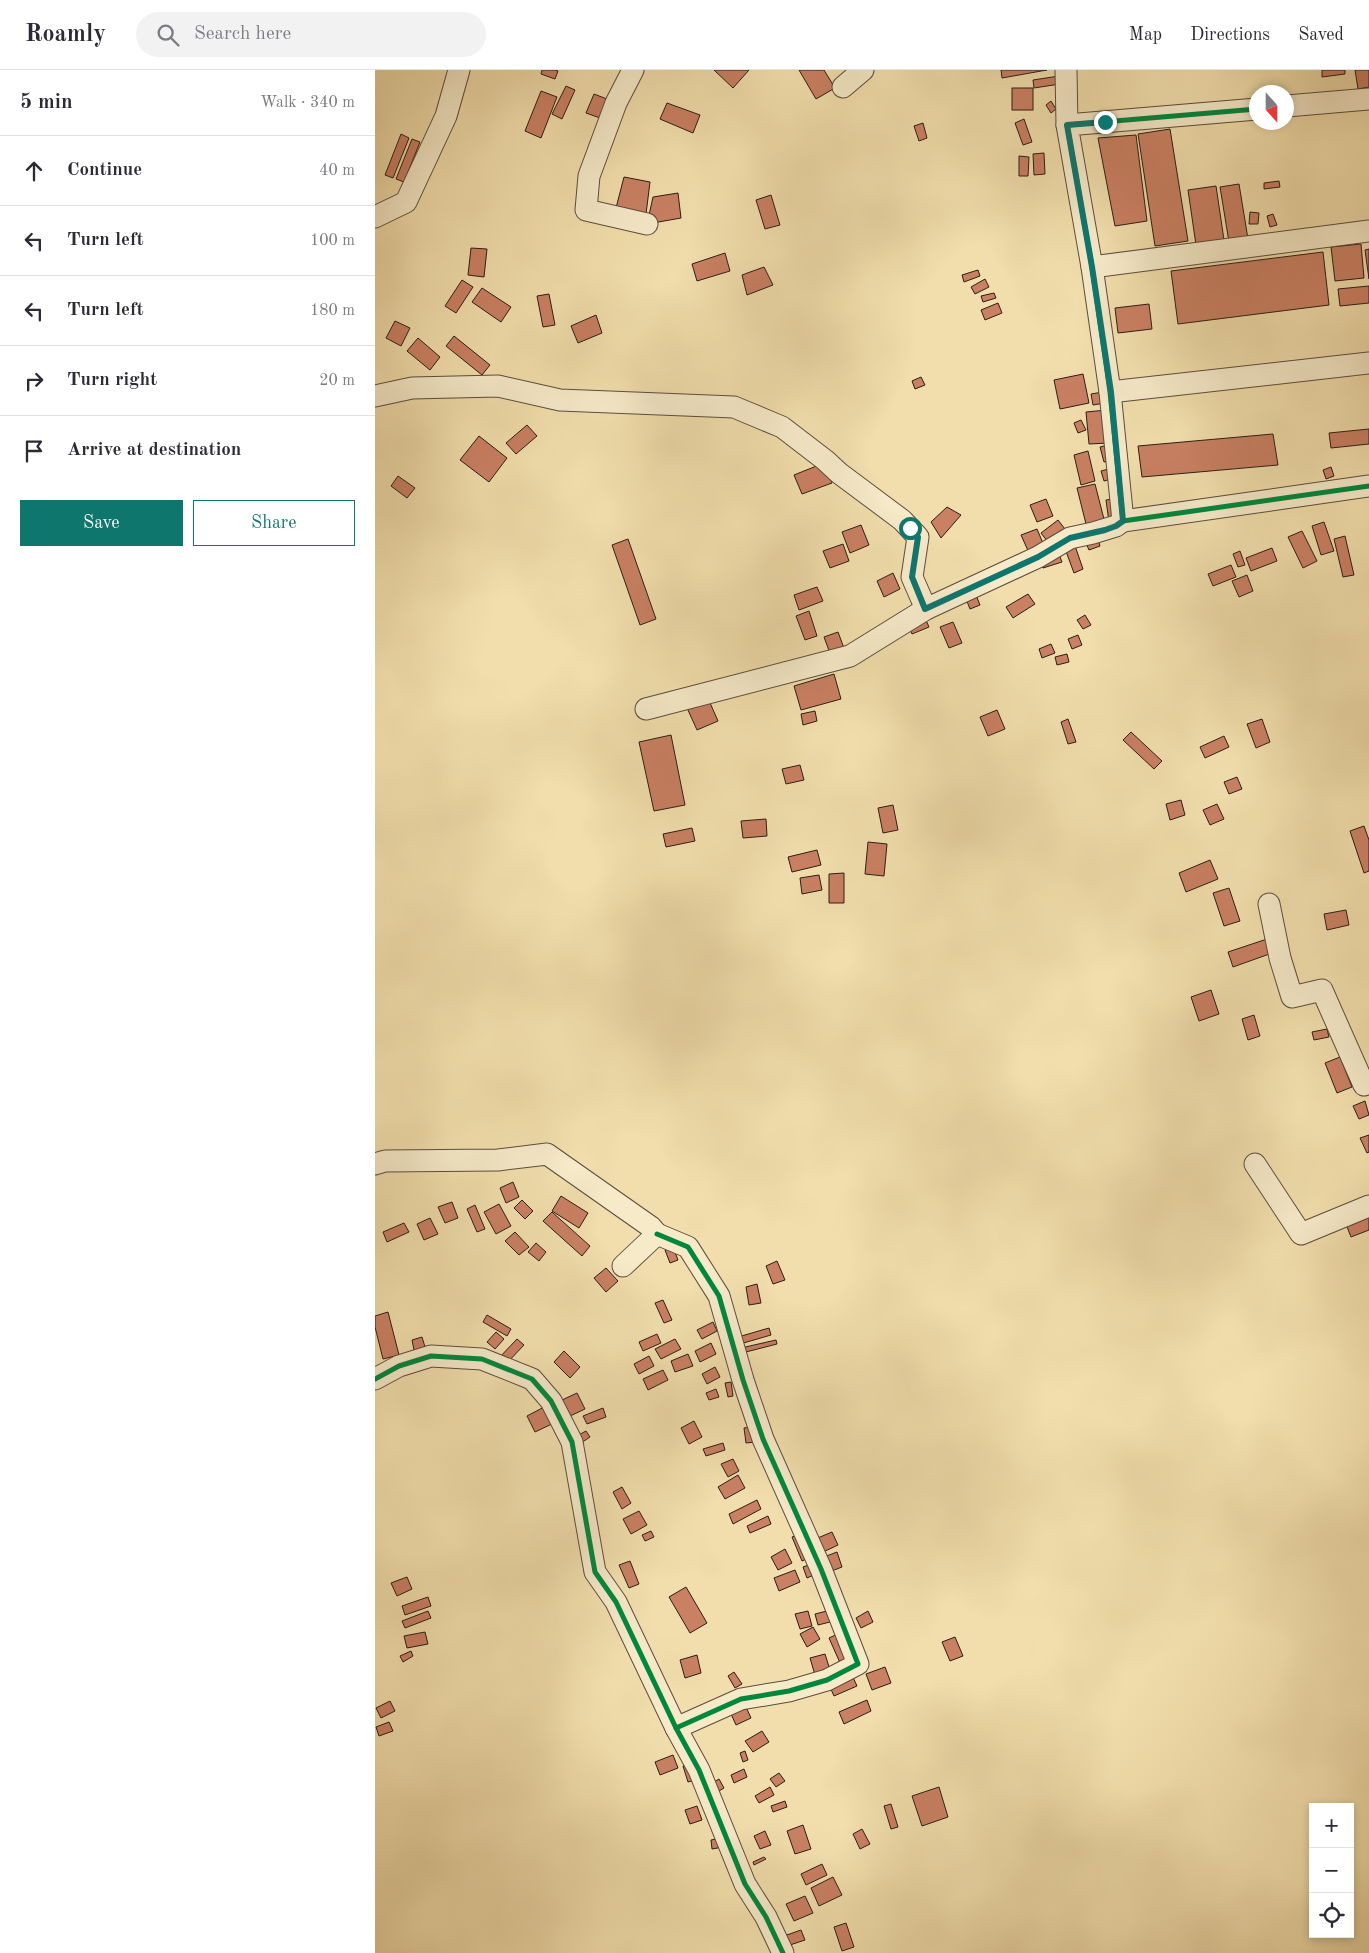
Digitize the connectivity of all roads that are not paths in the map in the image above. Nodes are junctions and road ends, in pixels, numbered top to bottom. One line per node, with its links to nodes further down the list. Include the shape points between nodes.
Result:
1 (459, 70): 10 (street, via 446,116 406,202)
2 (633, 70): 11 (street, via 615,104 589,176 586,210)
3 (863, 70): 5 (street)
4 (1067, 70): 9 (street)
5 (843, 87)
6 (1369, 100): 7 (street)
7 (1294, 105)
8 (1249, 110): 9 (street)
9 (1067, 125): 13 (street)
10 (375, 217)
11 (647, 224)
12 (1369, 231): 13 (street)
13 (1092, 267): 15 (street)
14 (1369, 363): 15 (street)
15 (1111, 392): 18 (street)
16 (375, 396): 19 (street, via 412,388 498,386 560,400 734,407 781,428 902,520 918,537 912,577)
17 (1369, 486): 18 (street)
18 (1123, 521): 19 (street, via 1116,526 1070,538 1038,557)
19 (925, 609): 20 (street, via 850,656)
20 (646, 709)
21 (1269, 904): 22 (street, via 1292,997 1322,990 1364,1085)
22 (1369, 1083)
23 (375, 1164): 26 (street, via 385,1161 498,1160 547,1154)
24 (1255, 1164): 25 (street, via 1301,1234)
25 (1369, 1206)
26 (657, 1234): 27 (street); 29 (street, via 688,1247 719,1296 763,1439 821,1569 858,1664 827,1680 789,1691 741,1699)
27 (623, 1266)
28 (375, 1379): 29 (street, via 399,1366 431,1356 482,1359 532,1379 551,1401 572,1442 595,1572 616,1602)
29 (676, 1728): 30 (street, via 699,1770 745,1884 767,1917)
30 (783, 1953)

